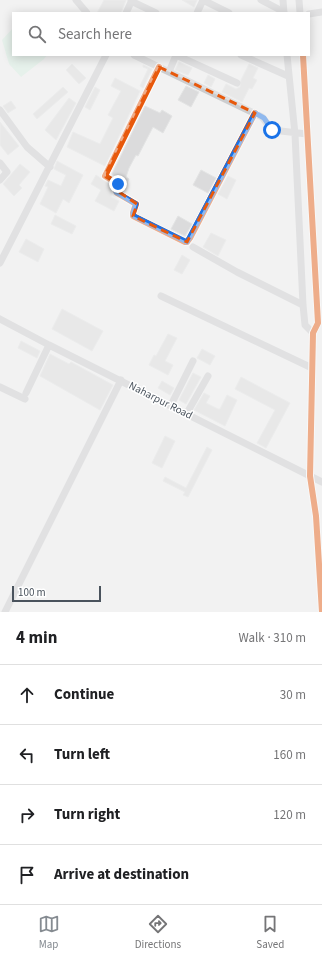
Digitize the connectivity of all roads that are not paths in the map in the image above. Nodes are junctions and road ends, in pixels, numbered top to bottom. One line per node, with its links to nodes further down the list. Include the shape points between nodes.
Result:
1 (76, 0): 6 (street)
2 (261, 0): 11 (street)
3 (283, 0): 11 (street)
4 (300, 0): 12 (street)
5 (132, 1): 7 (street); 8 (street)
6 (86, 12)
7 (126, 12)
8 (154, 12)
9 (197, 12): 10 (street, via 203,0)
10 (227, 12)
11 (282, 12)
12 (300, 12)
13 (322, 12): 14 (street)
14 (310, 14)
15 (106, 56): 31 (street)
16 (136, 56): 22 (street)
17 (176, 56): 23 (street)
18 (178, 56): 25 (street)
19 (243, 56): 24 (street)
20 (287, 56): 24 (street)
21 (303, 56): 29 (street)
22 (159, 67): 23 (street); 27 (street, via 105,176 118,184 117,193 136,204 134,216 185,242 190,238)
23 (169, 72): 27 (street)
24 (288, 76): 28 (street)
25 (236, 83)
26 (0, 110): 31 (street, via 27,147)
27 (255, 113): 28 (street, via 264,118 272,130)
28 (295, 134): 29 (street); 36 (street)
29 (307, 134): 38 (street, via 318,323)
30 (0, 163): 32 (street, via 8,172)
31 (50, 167): 34 (street)
32 (0, 180)
33 (194, 247): 36 (street)
34 (0, 263)
35 (162, 296): 41 (street)
36 (303, 305): 38 (street, via 305,325)
37 (0, 318): 39 (street, Naharpur Road)
38 (313, 333): 41 (street)
39 (49, 345): 43 (street, Naharpur Road); 44 (street, via 25,396)
40 (193, 361): 45 (street)
41 (312, 368): 48 (street)
42 (208, 376): 46 (street)
43 (121, 380): 45 (street, Naharpur Road); 50 (street)
44 (0, 387)
45 (171, 405): 46 (street, Naharpur Road)
46 (187, 413): 48 (street, Naharpur Road)
47 (322, 473): 49 (street)
48 (310, 476): 49 (street, Naharpur Road); 51 (street, via 316,516)
49 (320, 481)
50 (5, 612)
51 (322, 612)

